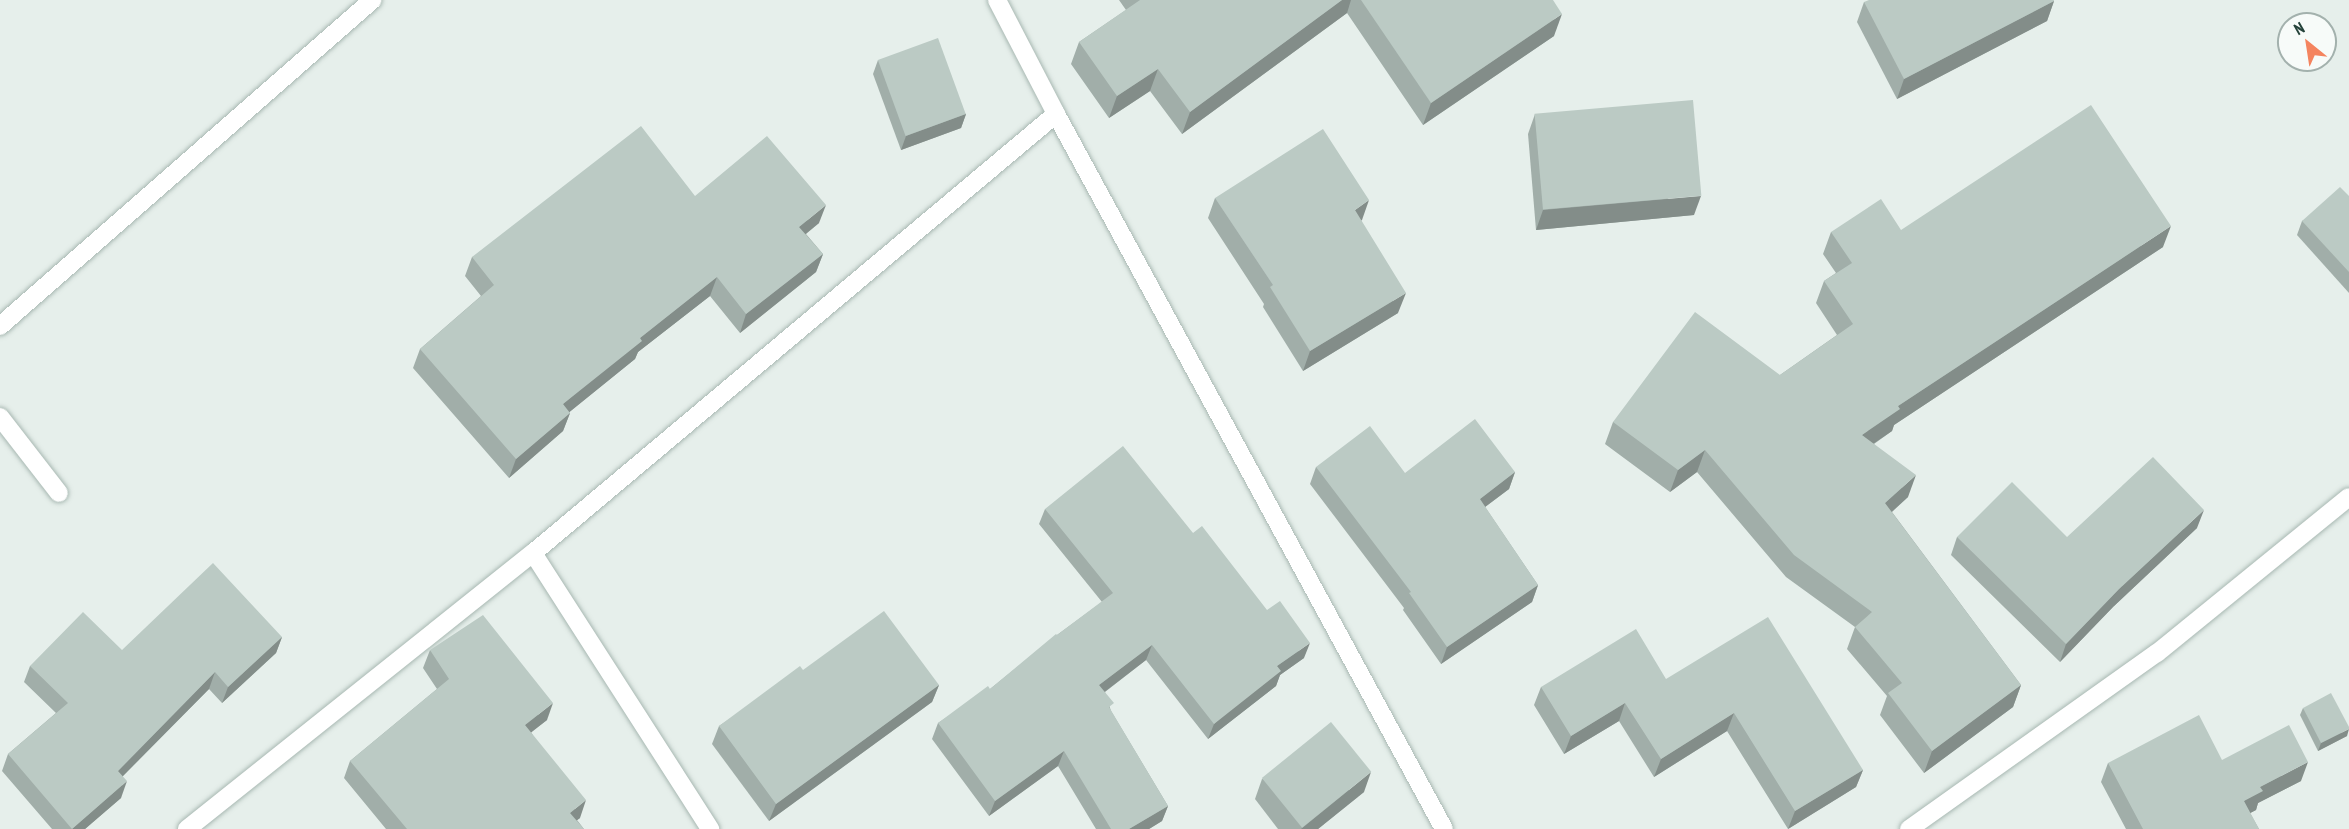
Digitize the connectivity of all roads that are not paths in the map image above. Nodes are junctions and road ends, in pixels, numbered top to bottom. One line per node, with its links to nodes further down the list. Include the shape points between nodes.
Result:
1 (372, 0): 4 (street)
2 (997, 0): 3 (street)
3 (1056, 114): 8 (street); 11 (street)
4 (0, 326)
5 (0, 417): 6 (street)
6 (59, 493)
7 (2349, 497): 12 (street, via 2157,653)
8 (533, 553): 9 (street); 10 (street)
9 (187, 829)
10 (710, 829)
11 (1444, 829)
12 (1909, 829)

